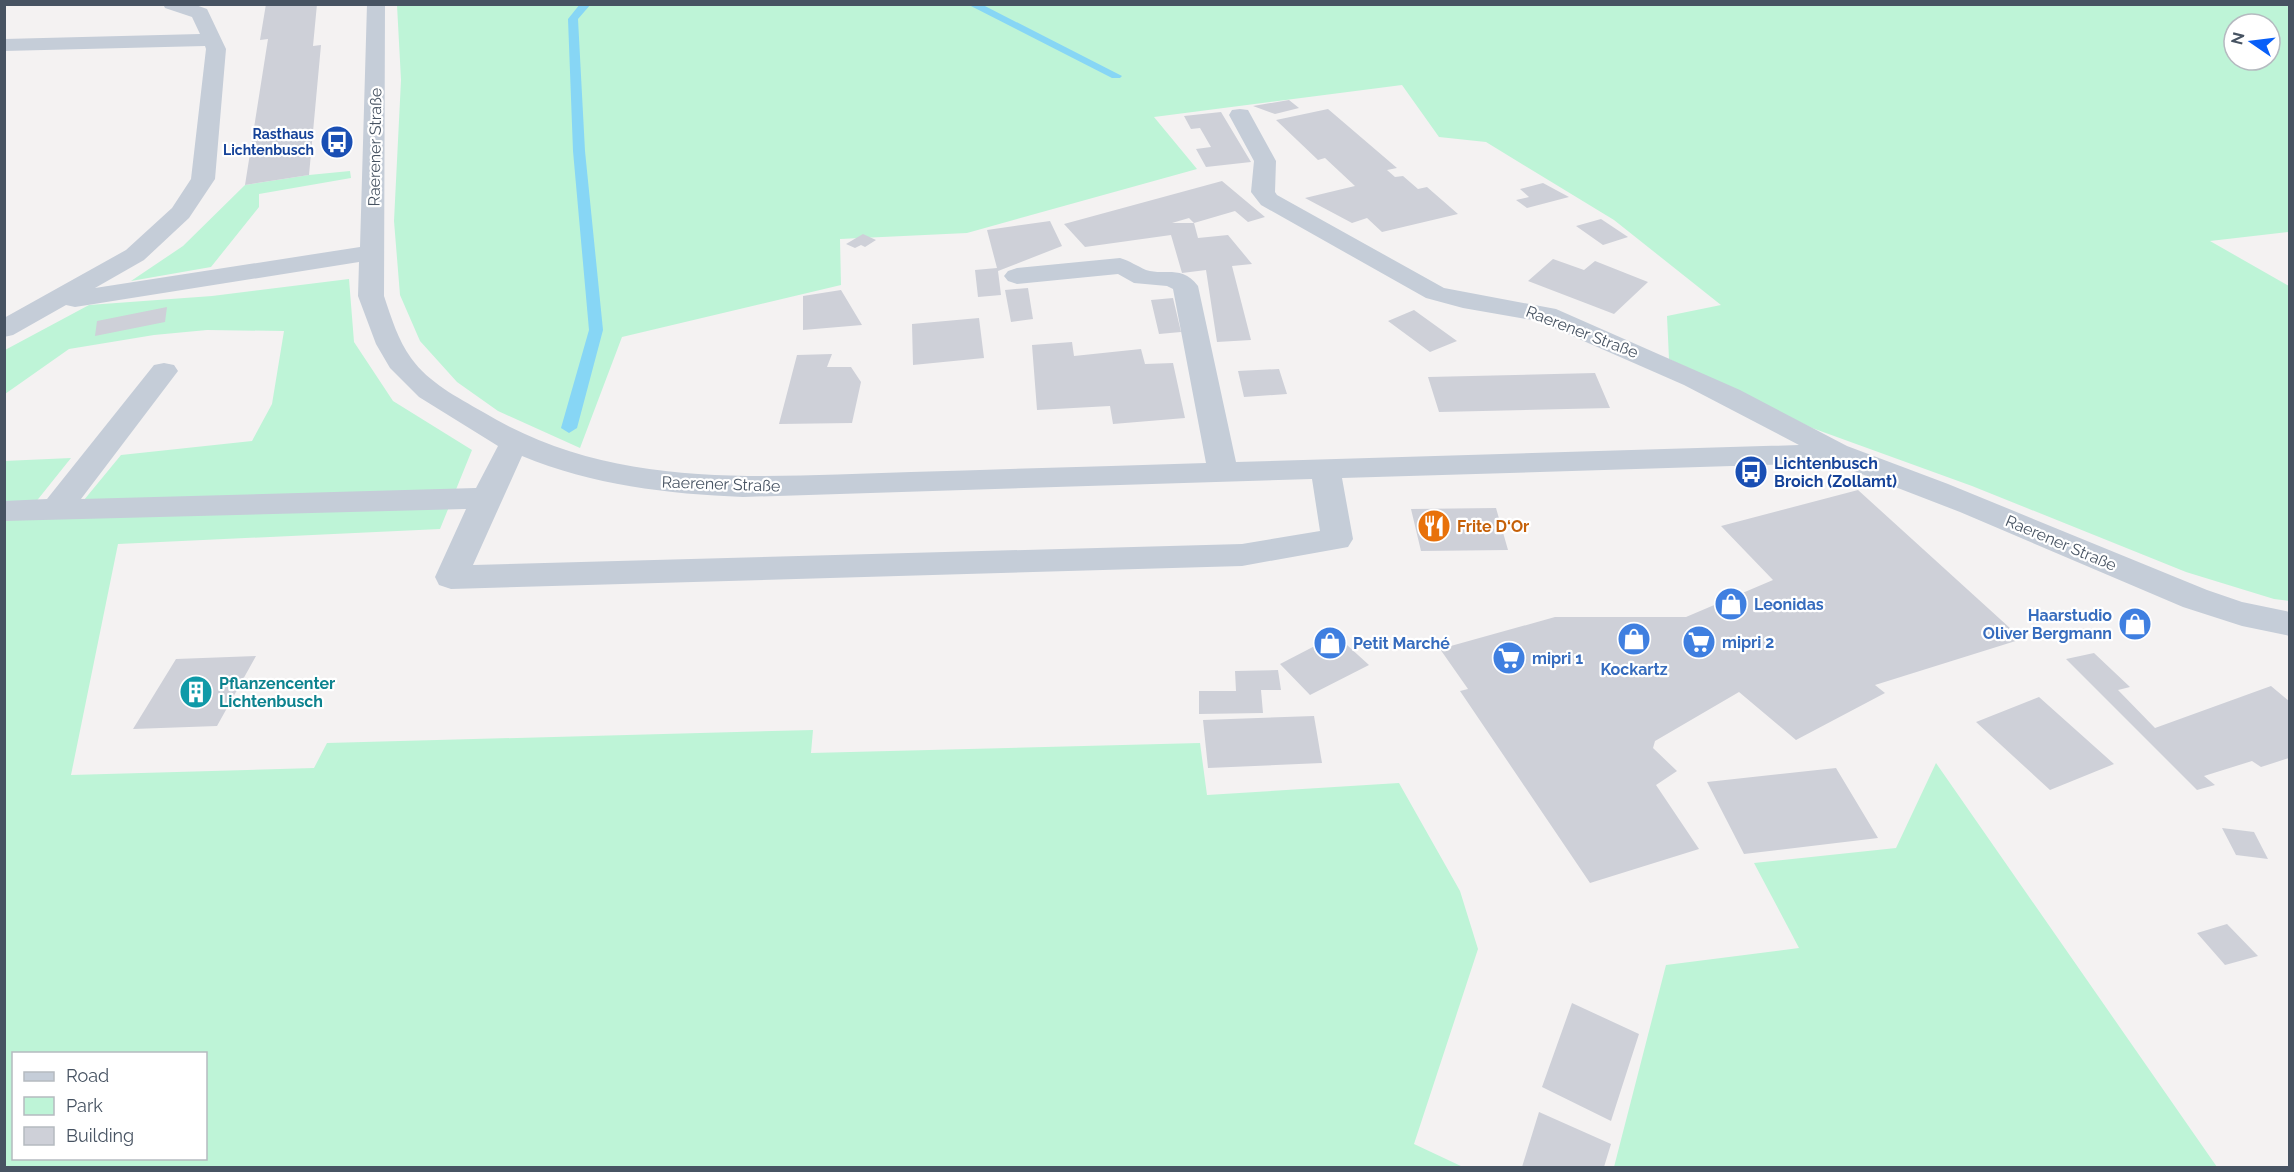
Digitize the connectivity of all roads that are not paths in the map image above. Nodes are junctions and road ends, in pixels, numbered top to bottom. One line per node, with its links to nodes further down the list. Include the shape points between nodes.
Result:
1 (172, 4): 3 (street, via 200,13)
2 (376, 4): 6 (street, Raerener Straße)
3 (212, 40): 4 (street); 8 (street, via 216,49 203,179 181,213 135,255)
4 (4, 45)
5 (1240, 115): 12 (street, Raerener Straße, via 1265,161 1263,192 1269,200 1435,293 1547,315 1656,361)
6 (373, 252): 8 (street); 11 (street, Raerener Straße, via 371,296 385,335 404,369 432,395)
7 (1017, 276): 14 (street, via 1120,266 1136,274 1165,276 1185,285)
8 (49, 304): 9 (street)
9 (4, 329)
10 (164, 370): 16 (street)
11 (514, 443): 14 (street, Raerener Straße, via 577,466 687,486); 15 (street)
12 (1836, 453): 13 (street, Raerener Straße); 18 (street, Raerener Straße, via 1897,473 2190,598 2269,622)
13 (1326, 470): 14 (street, Raerener Straße); 15 (street, via 1336,539 1242,555 451,577)
14 (1223, 473)
15 (486, 498): 16 (street)
16 (57, 508): 17 (street)
17 (4, 511)
18 (2289, 624)

